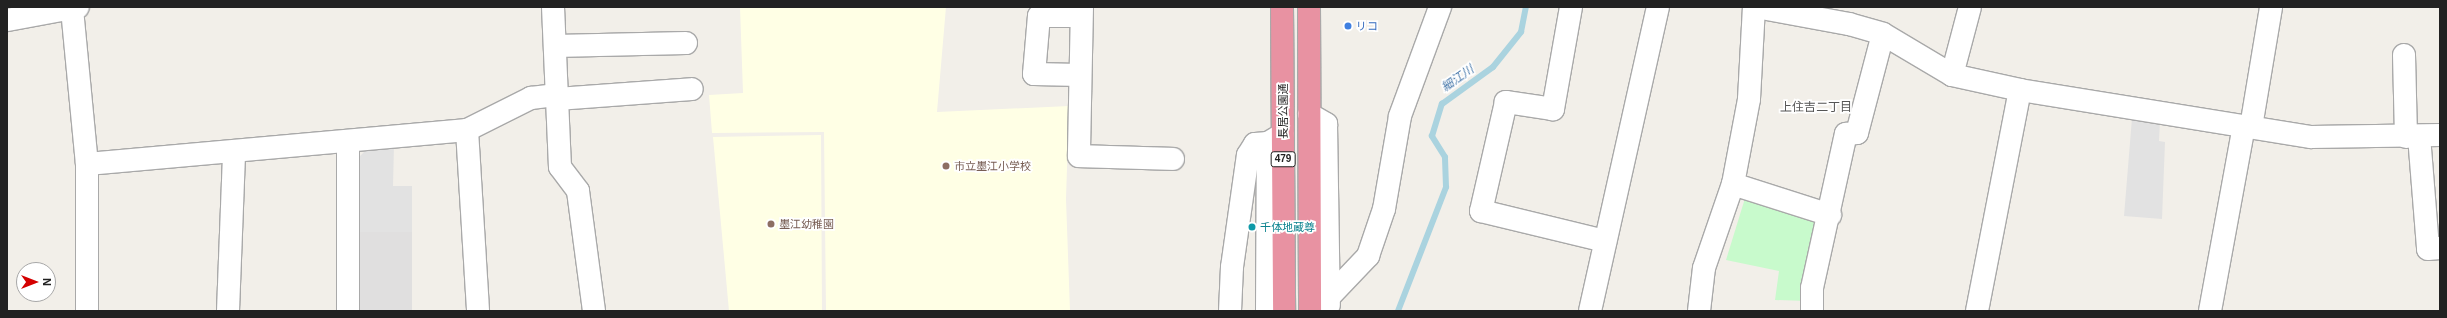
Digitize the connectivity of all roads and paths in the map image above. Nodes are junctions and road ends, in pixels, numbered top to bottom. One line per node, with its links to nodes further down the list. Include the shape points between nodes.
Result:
1 (553, 7): 16 (street)
2 (1282, 7): 27 (highway, 長居公園通 / 479)
3 (1309, 7): 23 (highway, 479)
4 (1440, 7): 36 (street, via 1400,116 1384,209 1368,256)
5 (1571, 7): 34 (street, via 1553,109 1506,102 1481,211)
6 (1658, 7): 34 (street)
7 (1755, 7): 12 (street); 32 (street, via 1749,99)
8 (1970, 7): 19 (street)
9 (2271, 7): 24 (street)
10 (75, 8): 13 (street); 31 (street)
11 (1082, 11): 18 (street); 18 (street, via 1039,16 1034,74)
12 (1811, 13): 14 (street)
13 (7, 20)
14 (1883, 34): 19 (street); 33 (street, via 1857,133 1846,134)
15 (686, 43): 16 (street)
16 (555, 46): 22 (street)
17 (2404, 55): 26 (street)
18 (1080, 75): 30 (street, via 1078,156)
19 (1952, 75): 21 (street)
20 (692, 89): 22 (street)
21 (2020, 90): 24 (street); 49 (street)
22 (557, 97): 25 (street, via 531,98); 41 (street, via 560,167 578,191)
23 (1310, 114): 36 (street, via 1326,124); 45 (highway, 479)
24 (2247, 126): 26 (street, via 2311,137); 50 (street)
25 (466, 130): 28 (street); 40 (street)
26 (2422, 136): 35 (street, via 2428,249)
27 (1275, 139): 42 (street, via 1255,144 1248,155 1232,267); 43 (street); 44 (highway, 長居公園通 / 479)
28 (348, 141): 29 (street); 39 (street)
29 (234, 152): 31 (street); 38 (street)
30 (1173, 159)
31 (87, 164): 37 (street)
32 (1733, 184): 33 (street); 47 (street, via 1704,268)
33 (1830, 215): 48 (street, via 1812,288)
34 (1605, 241): 46 (street)
35 (2440, 248)
36 (1329, 304)
37 (87, 311)
38 (228, 311)
39 (348, 311)
40 (478, 311)
41 (594, 311)
42 (1230, 311)
43 (1267, 311)
44 (1284, 311)
45 (1310, 311)
46 (1590, 311)
47 (1699, 311)
48 (1812, 311)
49 (1977, 311)
50 (2210, 311)

